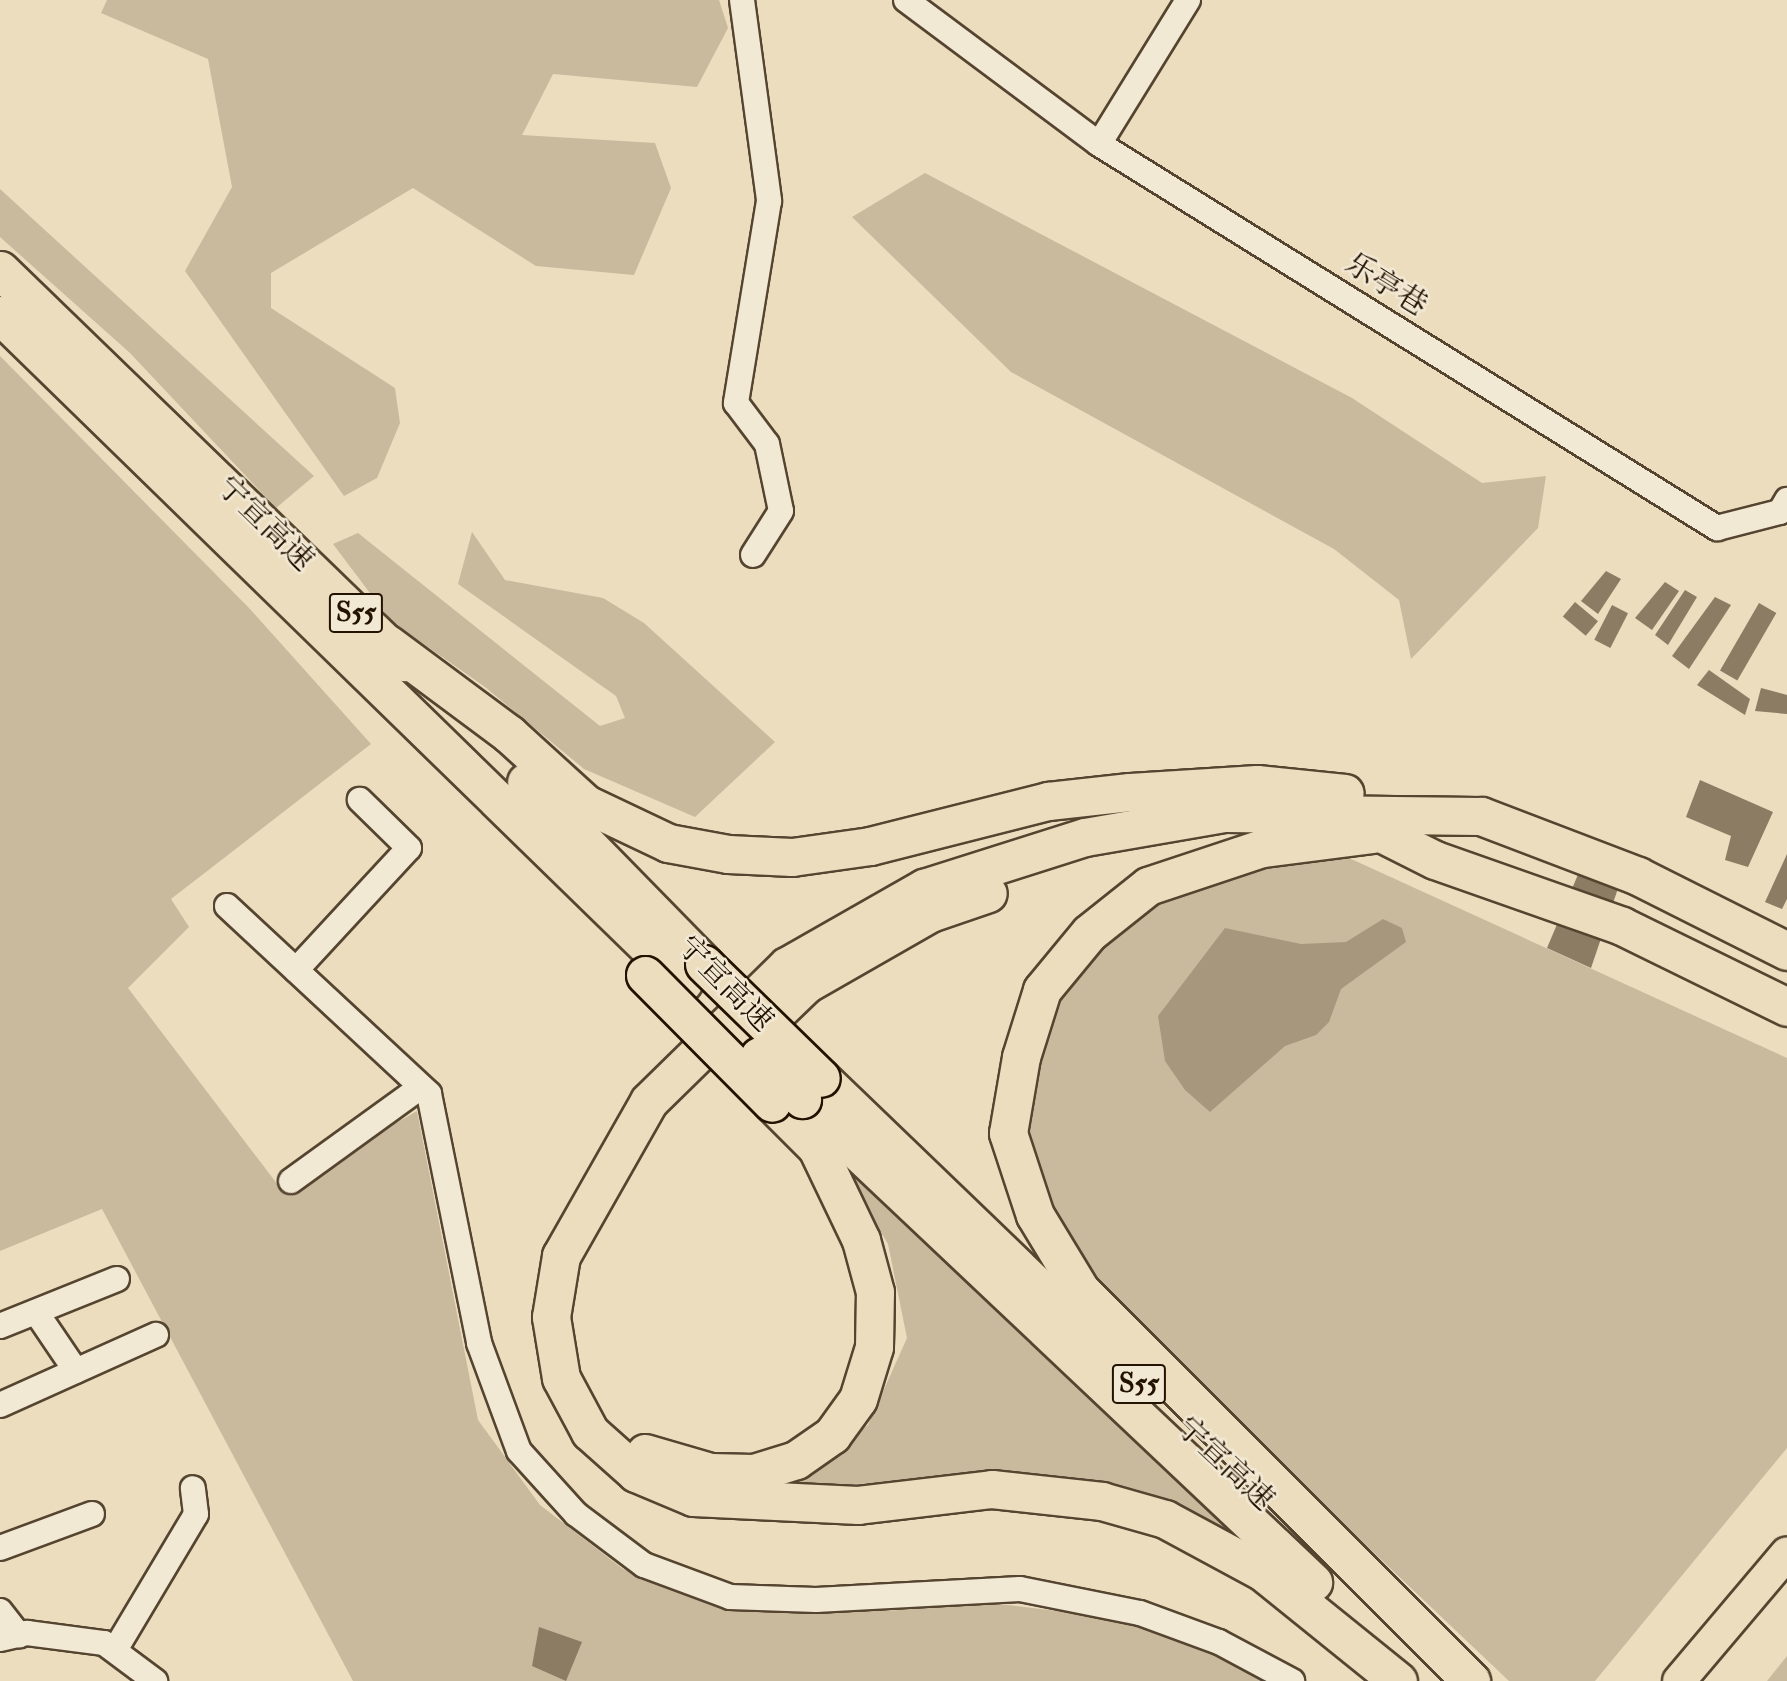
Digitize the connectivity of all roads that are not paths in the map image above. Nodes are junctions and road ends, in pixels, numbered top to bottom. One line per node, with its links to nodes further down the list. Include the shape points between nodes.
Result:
1 (742, 0): 8 (street, via 769,201 736,403 766,444 781,511)
2 (906, 0): 4 (street, 乐亭巷, via 1003,68 1052,114)
3 (1188, 0): 4 (street)
4 (1099, 144): 7 (street, 乐亭巷, via 1717,528 1780,512)
5 (0, 270): 9 (highway, 宁宣高速 / S55)
6 (0, 314): 10 (highway, 宁宣高速 / S55)
7 (1787, 500)
8 (753, 555)
9 (388, 644): 12 (highway, via 509,734 586,804 668,843 728,854 792,857 870,846 1048,801 1257,784 1360,794); 17 (highway, 宁宣高速 / S55)
10 (434, 735): 17 (highway, 宁宣高速 / S55); 20 (highway, bridge, via 645,975)
11 (360, 800): 16 (street, via 409,848)
12 (1428, 812): 15 (highway, via 1481,816 1539,836 1693,900); 38 (highway, via 1224,813 1085,837 924,888 787,966 649,1101 561,1256 551,1317 561,1378 590,1432 636,1473 693,1497 858,1504 992,1489 1102,1501 1165,1519 1263,1572)
13 (1381, 833): 18 (highway, via 1435,860 1622,926); 20 (highway, via 1309,825 1095,854 930,913 806,984 671,1114 580,1267 568,1313 572,1361 590,1405 622,1440 663,1463 754,1473 796,1460 832,1434 858,1399 874,1347 875,1292 860,1240 817,1148); 40 (highway, via 1262,848 1138,893 1089,933 1041,990 1021,1057 1009,1133 1035,1215 1081,1291)
14 (228, 906): 16 (street)
15 (1787, 951)
16 (296, 970): 19 (street)
17 (694, 973): 20 (highway, 宁宣高速 / S55, bridge)
18 (1787, 1007)
19 (421, 1087): 21 (street); 37 (street, via 429,1094 479,1343 519,1451 576,1514 644,1564 730,1597 816,1600 1020,1589 1140,1613 1219,1642)
20 (798, 1093): 39 (highway, 宁宣高速 / S55, via 1258,1534); 40 (highway, 宁宣高速 / S55)
21 (291, 1181)
22 (117, 1279): 23 (street)
23 (36, 1312): 24 (street); 26 (street)
24 (0, 1326)
25 (156, 1335): 26 (street)
26 (76, 1371): 27 (street)
27 (0, 1405)
28 (193, 1488): 35 (street, via 196,1514)
29 (92, 1514): 30 (street)
30 (0, 1548)
31 (1787, 1553): 41 (main road)
32 (1787, 1581): 42 (main road)
33 (0, 1611): 34 (street)
34 (9, 1637): 35 (street, via 104,1643)
35 (115, 1650): 36 (street)
36 (155, 1681)
37 (1292, 1681)
38 (1398, 1681)
39 (1424, 1681)
40 (1469, 1681)
41 (1679, 1681)
42 (1703, 1681)

